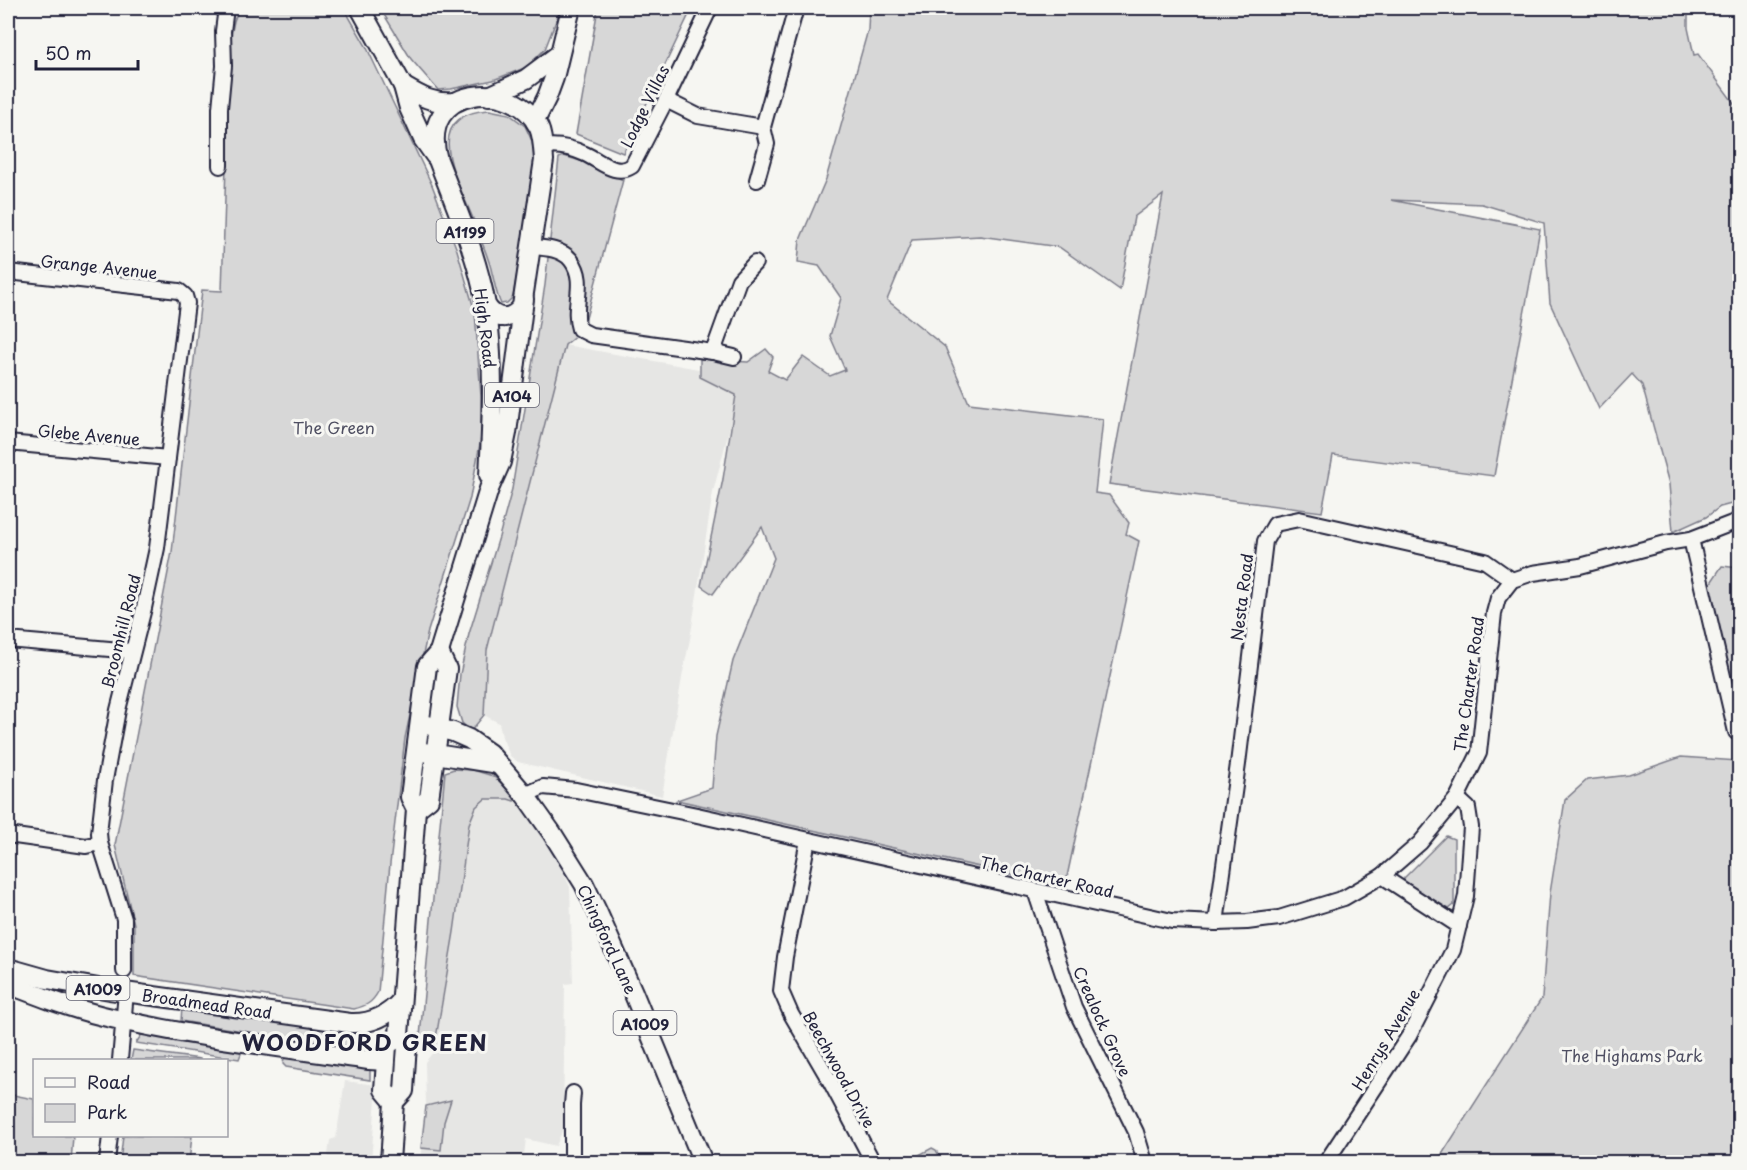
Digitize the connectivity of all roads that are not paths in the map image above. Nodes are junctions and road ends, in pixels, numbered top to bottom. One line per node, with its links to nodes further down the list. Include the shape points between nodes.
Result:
1 (226, 8): 15 (street)
2 (360, 8): 7 (main road, A1199)
3 (571, 8): 6 (main road)
4 (710, 8): 9 (street, Lodge Villas)
5 (796, 8): 12 (street)
6 (558, 55): 8 (main road, via 526,79); 11 (main road, via 554,78)
7 (404, 86): 10 (main road, via 435,102); 14 (main road, A1199, via 423,139)
8 (489, 96): 10 (main road); 11 (main road, via 511,100)
9 (666, 100): 12 (street, via 698,116); 13 (street, Lodge Villas, via 632,166 626,170 611,169 585,154 562,147)
10 (454, 102): 14 (main road, via 436,125)
11 (535, 121): 13 (main road, A104)
12 (764, 127): 16 (street, via 767,144)
13 (543, 147): 17 (main road, A104)
14 (438, 160): 22 (main road, High Road / A1199, via 473,254)
15 (220, 166)
16 (757, 180)
17 (532, 247): 21 (main road, A104); 23 (street, via 566,255 577,269 579,329 591,335)
18 (755, 263): 23 (street, via 739,280)
19 (8, 272): 20 (street, Grange Avenue, via 179,291)
20 (185, 296): 26 (street, Broomhill Road)
21 (524, 299): 22 (main road, via 518,312 505,318 493,314); 27 (main road, High Road / A104, via 507,432 501,462)
22 (486, 305): 27 (main road, High Road / A104, via 492,389)
23 (713, 352): 24 (street)
24 (734, 357)
25 (8, 443): 26 (street, Glebe Avenue)
26 (168, 458): 32 (street, Broomhill Road, via 157,548)
27 (489, 489): 33 (main road, A104)
28 (1740, 520): 29 (street)
29 (1691, 539): 30 (street); 36 (street)
30 (1512, 580): 41 (street, The Charter Road, via 1498,598 1494,613 1479,753); 48 (street, Nesta Road, via 1485,561 1299,519 1275,524 1264,541)
31 (8, 640): 32 (street)
32 (132, 651): 45 (street, Broomhill Road, via 105,780)
33 (439, 652): 34 (main road, A104, via 427,666); 35 (main road, A104, via 447,669)
34 (420, 723): 35 (main road, Chingford Lane / A1009); 37 (main road, A104)
35 (438, 727): 38 (main road, A104); 39 (main road, Chingford Lane / A1009, via 469,739)
36 (1737, 732)
37 (416, 751): 38 (main road); 42 (main road, A104, via 410,797)
38 (435, 754): 39 (main road); 42 (main road, A104, via 429,799)
39 (498, 764): 40 (main road, Chingford Lane / A1009)
40 (525, 795): 44 (street, The Charter Road, via 543,786 559,788); 65 (main road, Chingford Lane / A1009, via 579,876 597,911)
41 (1457, 798): 46 (street, The Charter Road, via 1420,843); 49 (street, Henrys Avenue, via 1468,808 1471,826 1466,896)
42 (416, 809): 54 (main road, A104)
43 (8, 835): 45 (street, via 86,846)
44 (808, 840): 47 (street, The Charter Road); 66 (street, Beechwood Drive, via 781,991)
45 (100, 843): 51 (street, Broomhill Road, via 123,919)
46 (1382, 876): 48 (street, The Charter Road, via 1344,898 1279,918); 49 (street)
47 (1035, 891): 48 (street, The Charter Road, via 1172,921); 67 (street, Crealock Grove, via 1074,1007 1136,1132)
48 (1216, 923)
49 (1459, 926): 68 (street, Henrys Avenue, via 1453,950 1409,1036)
50 (8, 968): 53 (main road, Broadmead Road / A1009, via 46,979)
51 (124, 971)
52 (8, 984): 55 (main road, Broadmead Road / A1009)
53 (126, 992): 54 (main road, Broadmead Road / A1009, via 360,1024 392,1011); 55 (street)
54 (401, 1001): 56 (main road, A104)
55 (124, 1020): 57 (street); 58 (main road, Broadmead Road / A1009)
56 (399, 1035): 58 (main road, A104, via 387,1046); 60 (main road, A104, via 407,1047 404,1090)
57 (120, 1059)
58 (386, 1061): 60 (main road, A104, via 384,1090)
59 (573, 1093): 64 (street)
60 (394, 1102): 63 (main road, A104)
61 (110, 1137): 62 (street)
62 (107, 1162)
63 (390, 1162)
64 (572, 1162)
65 (703, 1162)
66 (873, 1162)
67 (1145, 1162)
68 (1326, 1162)

